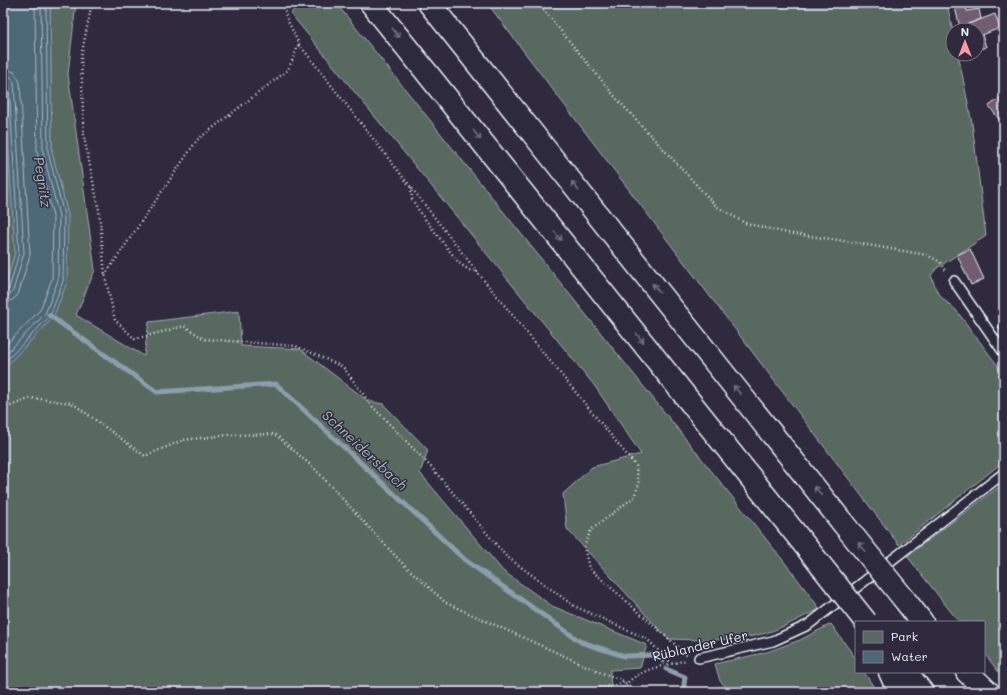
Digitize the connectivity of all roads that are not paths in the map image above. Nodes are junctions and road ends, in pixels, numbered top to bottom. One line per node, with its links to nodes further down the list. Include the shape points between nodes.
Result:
1 (372, 3): 6 (highway, one-way to 6, bridge)
2 (429, 3): 7 (highway, one-way to 2, bridge)
3 (954, 282): 4 (lane)
4 (1004, 353)
5 (1004, 473): 8 (lane, Rüblander Ufer, via 820,617 792,633 753,647)
6 (865, 621)
7 (921, 621)
8 (695, 658)
9 (890, 673): 13 (highway)
10 (907, 673): 14 (highway)
11 (964, 673): 15 (highway)
12 (968, 673): 16 (highway)
13 (899, 692)
14 (922, 692)
15 (978, 692)
16 (988, 692)

